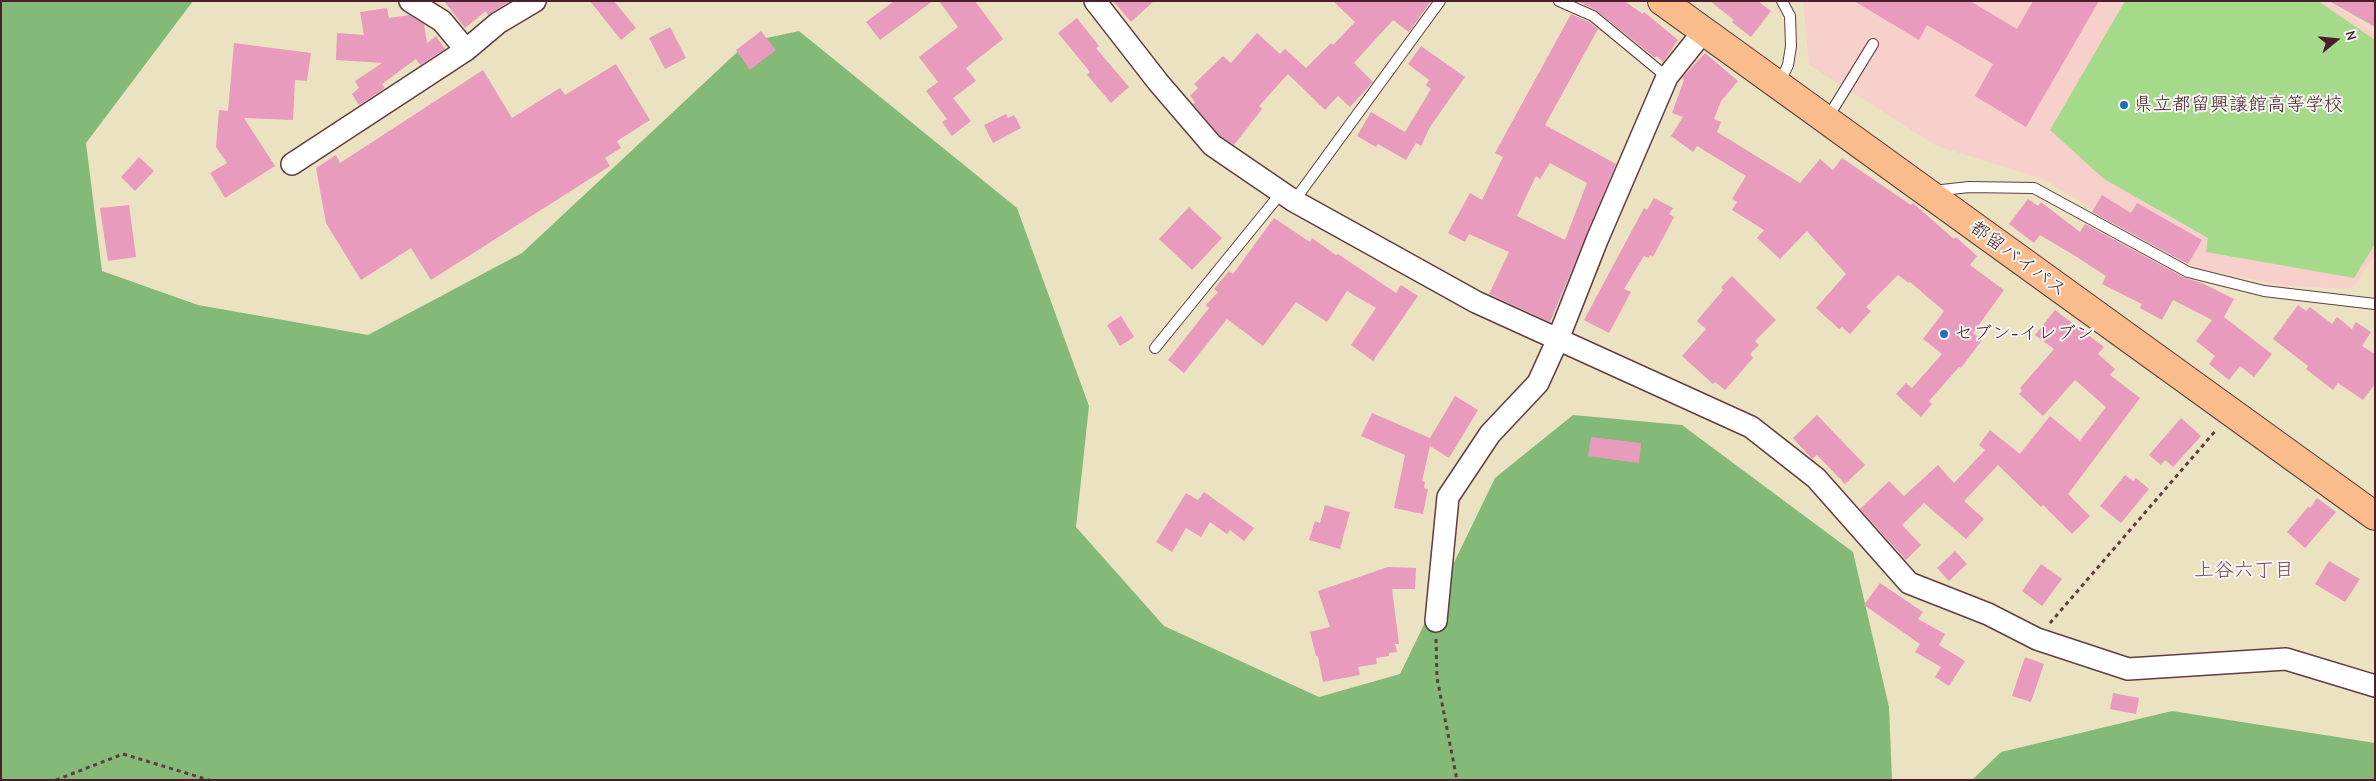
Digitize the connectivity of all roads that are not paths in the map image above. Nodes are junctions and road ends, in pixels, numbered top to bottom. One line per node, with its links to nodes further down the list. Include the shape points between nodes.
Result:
1 (410, 1): 10 (street, via 442,21)
2 (1095, 1): 16 (street, via 1212,145)
3 (1440, 1): 16 (lane)
4 (1559, 1): 11 (lane, via 1593,16)
5 (1662, 1): 8 (highway, 都留バイパス)
6 (1782, 1): 12 (lane, via 1790,16 1791,46 1788,65)
7 (526, 4): 10 (street)
8 (1703, 32): 11 (street); 12 (highway, 都留バイパス)
9 (1873, 44): 13 (lane)
10 (466, 50): 14 (street)
11 (1667, 77): 18 (street)
12 (1778, 86): 13 (highway, 都留バイパス)
13 (1826, 120): 15 (highway, 都留バイパス)
14 (292, 164)
15 (1927, 192): 17 (lane, via 1969,187 2034,188 2188,272 2264,291); 20 (highway, 都留バイパス)
16 (1288, 197): 18 (street, via 1476,302); 19 (lane)
17 (2375, 304)
18 (1558, 339): 21 (street, via 1538,383 1490,434 1448,497); 22 (street, via 1751,428 1816,478 1909,582 1988,614 2037,639 2128,669 2286,659)
19 (1155, 348)
20 (2375, 516)
21 (1436, 621)
22 (2375, 686)

